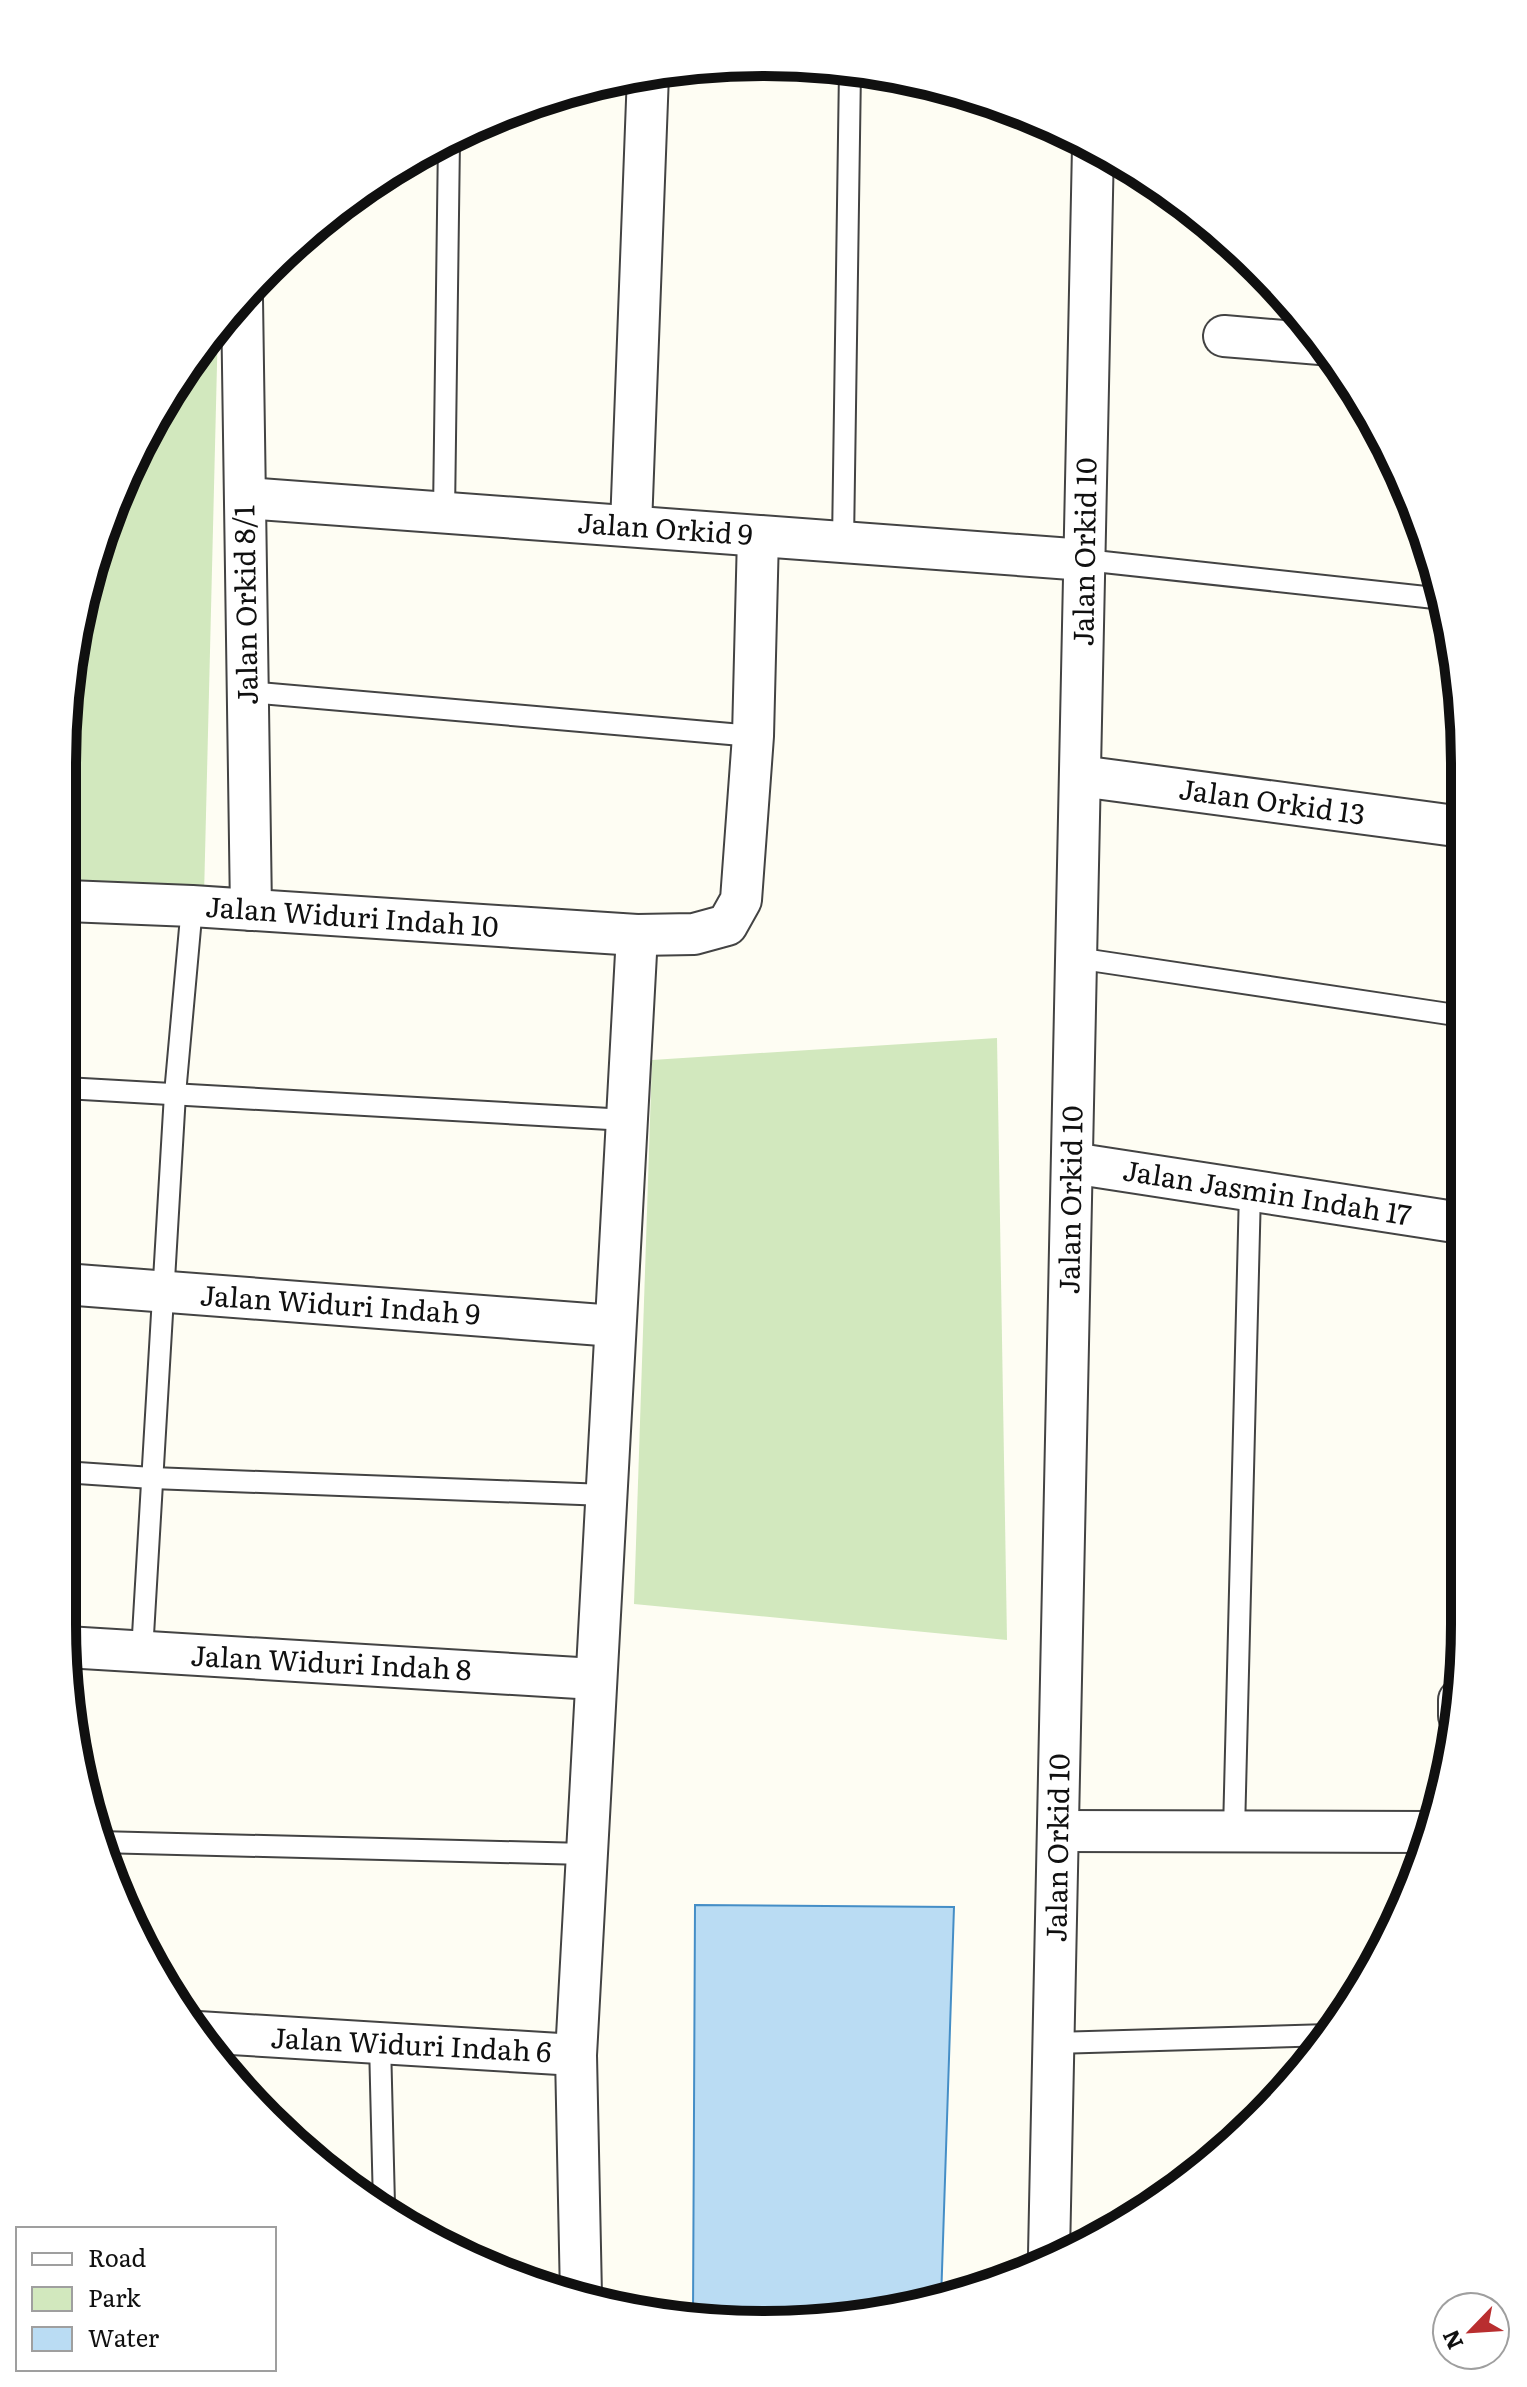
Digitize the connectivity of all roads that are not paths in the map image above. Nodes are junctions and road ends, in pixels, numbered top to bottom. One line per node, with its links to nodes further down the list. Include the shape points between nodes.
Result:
1 (850, 82): 12 (lane)
2 (648, 86): 10 (street)
3 (449, 152): 9 (lane)
4 (1093, 160): 13 (street, Jalan Orkid 10)
5 (242, 316): 8 (street, Jalan Orkid 8/1)
6 (1224, 336): 7 (street)
7 (1307, 343)
8 (245, 498): 9 (street, Jalan Orkid 9); 15 (street, Jalan Orkid 8/1)
9 (444, 513): 10 (street, Jalan Orkid 9)
10 (631, 526): 11 (street, Jalan Orkid 9)
11 (758, 536): 12 (street, Jalan Orkid 9); 16 (street)
12 (843, 542): 13 (street, Jalan Orkid 9)
13 (1085, 560): 14 (lane); 17 (street, Jalan Orkid 10)
14 (1431, 598)
15 (248, 692): 16 (lane); 21 (street, Jalan Orkid 8/1)
16 (753, 736): 22 (street, Jalan Widuri Indah 10, via 741,900 727,925 694,934)
17 (1080, 776): 18 (street, Jalan Orkid 13); 23 (street, Jalan Orkid 10)
18 (1451, 825)
19 (76, 901): 20 (street, Jalan Widuri Indah 10)
20 (192, 906): 21 (street, Jalan Widuri Indah 10); 26 (lane)
21 (251, 910): 22 (street, Jalan Widuri Indah 10)
22 (637, 935): 27 (street)
23 (1076, 958): 24 (lane); 28 (street, Jalan Orkid 10)
24 (1451, 1014)
25 (76, 1089): 26 (lane)
26 (175, 1094): 27 (lane); 32 (lane)
27 (627, 1120): 33 (street)
28 (1072, 1163): 29 (street, Jalan Jasmin Indah 17); 40 (street, Jalan Orkid 10)
29 (1250, 1191): 30 (street, Jalan Jasmin Indah 17); 41 (lane)
30 (1451, 1221)
31 (76, 1285): 32 (street, Jalan Widuri Indah 9)
32 (164, 1291): 33 (street, Jalan Widuri Indah 9); 35 (lane)
33 (615, 1326): 36 (street)
34 (76, 1473): 35 (lane)
35 (152, 1478): 36 (lane); 38 (lane)
36 (606, 1495): 39 (street)
37 (77, 1648): 38 (street, Jalan Widuri Indah 8)
38 (142, 1652): 39 (street, Jalan Widuri Indah 8)
39 (595, 1679): 44 (street)
40 (1058, 1831): 41 (street); 48 (street, Jalan Orkid 10)
41 (1234, 1831): 42 (street)
42 (1419, 1832)
43 (111, 1842): 44 (lane)
44 (586, 1854): 49 (street)
45 (212, 2033): 47 (street, Jalan Widuri Indah 6)
46 (1314, 2035): 48 (lane)
47 (380, 2043): 49 (street, Jalan Widuri Indah 6); 50 (lane)
48 (1054, 2043): 51 (street, Jalan Orkid 10)
49 (576, 2055): 52 (street)
50 (384, 2196)
51 (1049, 2249)
52 (581, 2286)

